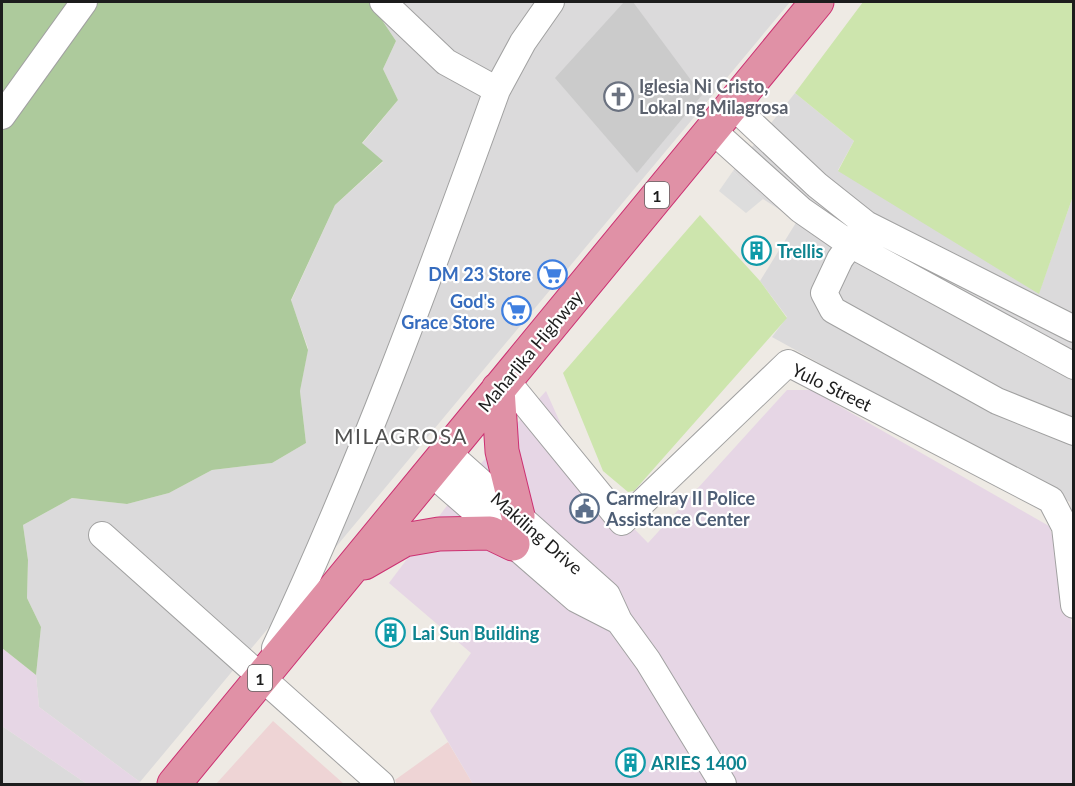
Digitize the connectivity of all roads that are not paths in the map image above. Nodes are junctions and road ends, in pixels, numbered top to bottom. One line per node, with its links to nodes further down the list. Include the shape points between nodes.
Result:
1 (84, 2): 6 (street)
2 (383, 2): 5 (street, via 446,62)
3 (551, 2): 5 (street)
4 (817, 2): 7 (highway, Maharlika Highway / 1)
5 (497, 90): 19 (street, via 369,433 319,554)
6 (2, 116)
7 (722, 117): 8 (street); 9 (street, via 801,210); 12 (highway, Maharlika Highway / 1)
8 (866, 224): 9 (street); 10 (street)
9 (850, 244): 11 (street); 13 (street, via 824,293 833,310 997,401)
10 (1072, 322)
11 (1074, 366)
12 (502, 384): 14 (highway, Maharlika Highway / 1); 15 (highway, via 502,451); 18 (street, Yulo Street, via 622,522 788,363 1051,500 1065,527)
13 (1074, 432)
14 (438, 462): 15 (street, Makiling Drive); 17 (highway, Maharlika Highway / 1)
15 (515, 530): 17 (highway, via 404,540); 22 (street, Makiling Drive, via 576,599 619,621)
16 (102, 535): 19 (street)
17 (347, 572): 19 (highway, Maharlika Highway / 1)
18 (1074, 605)
19 (260, 678): 20 (highway, Maharlika Highway / 1); 21 (street)
20 (174, 784)
21 (381, 784)
22 (723, 784)

